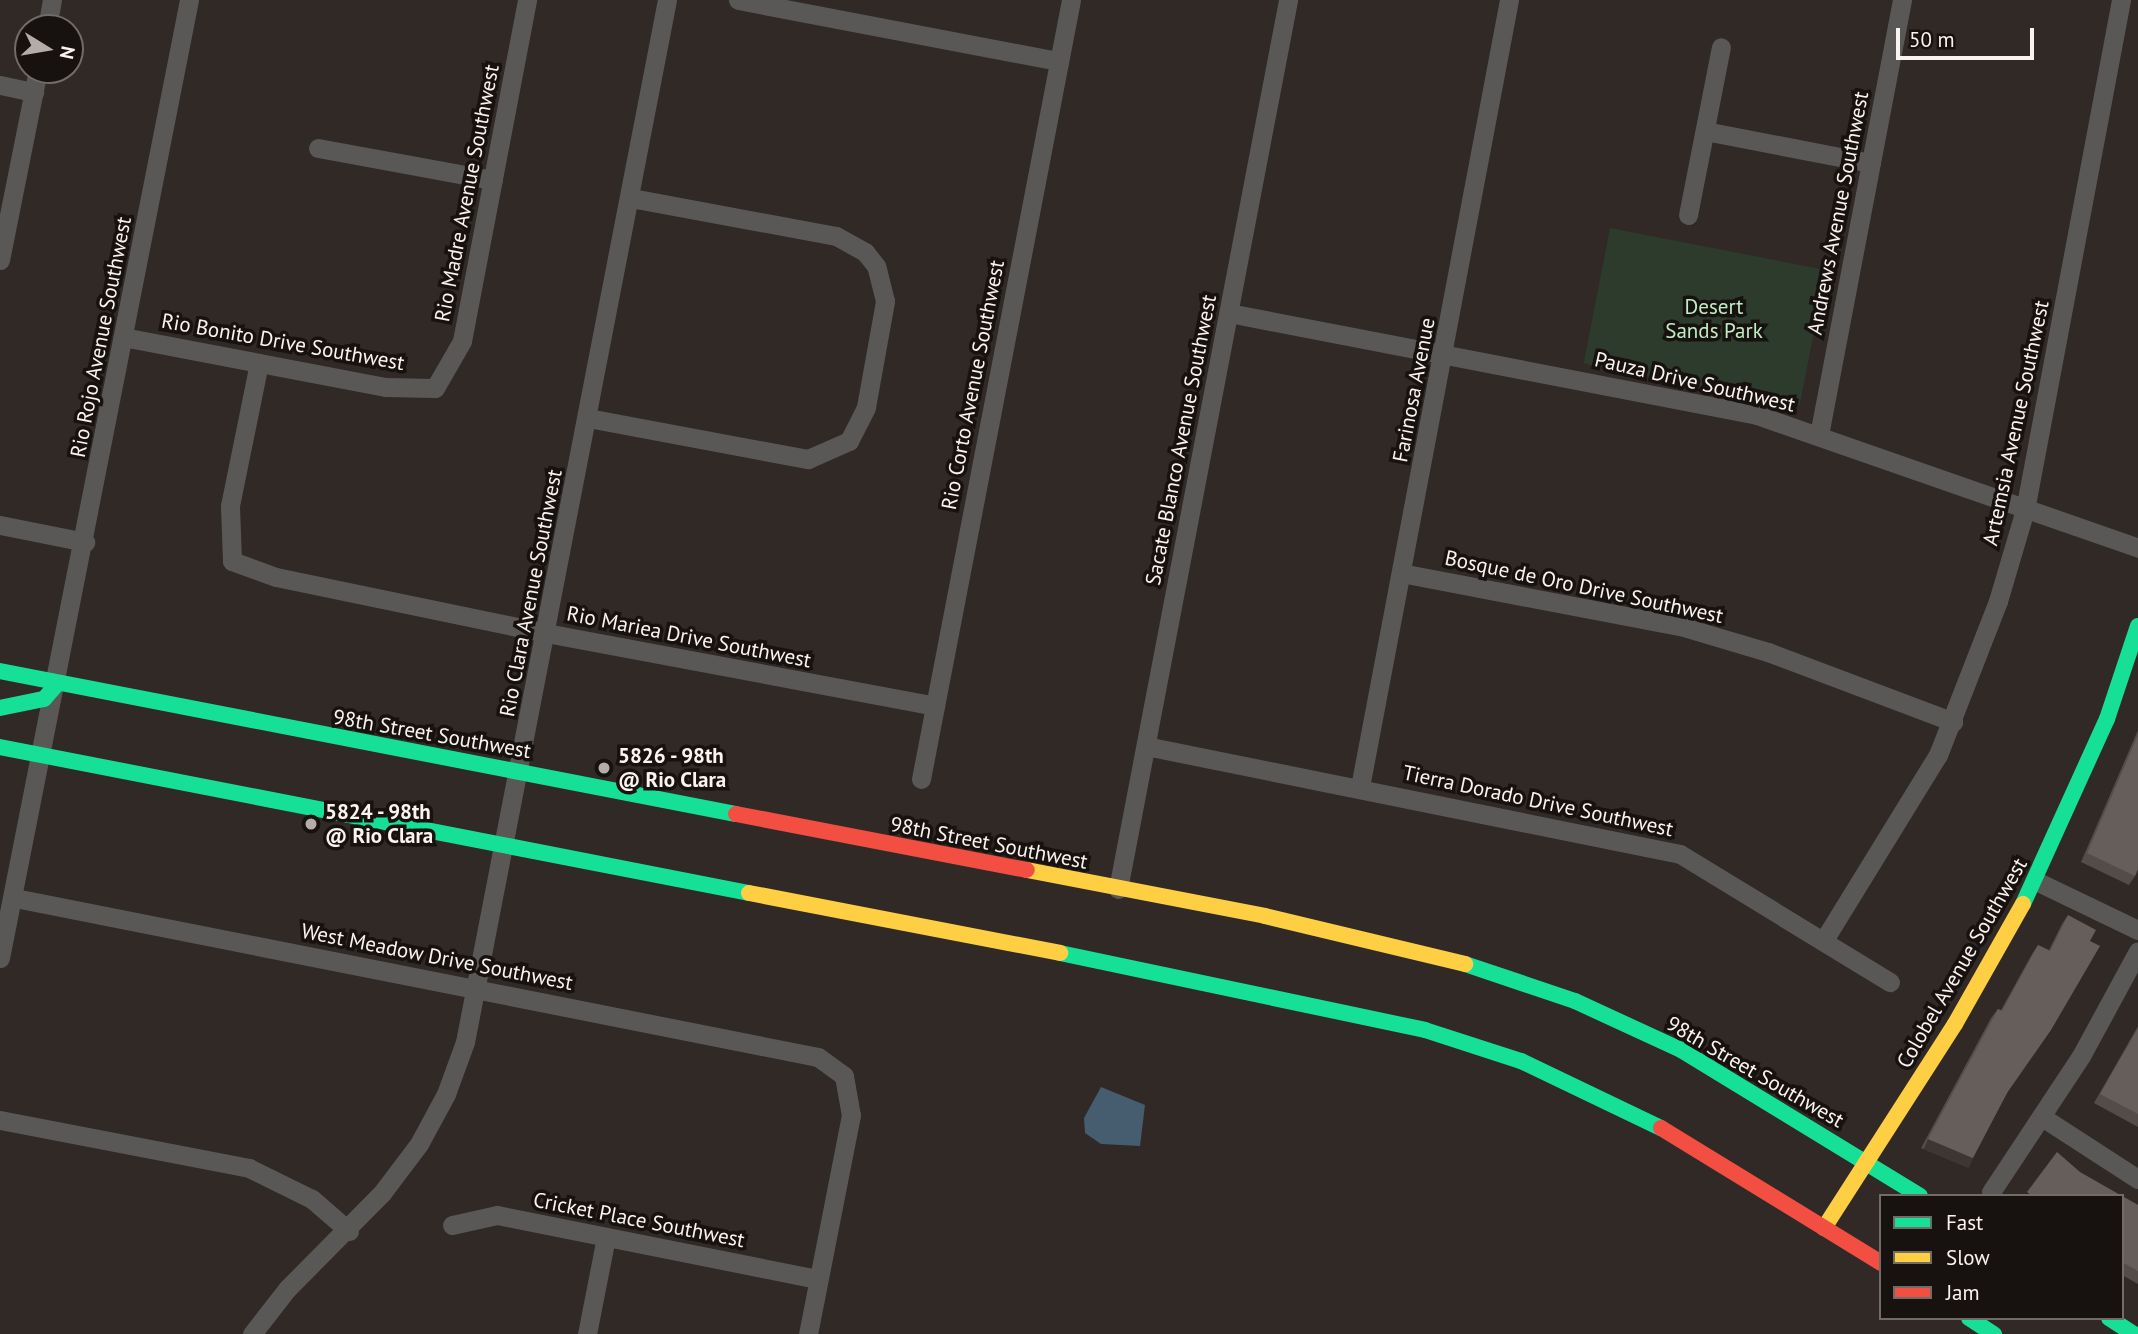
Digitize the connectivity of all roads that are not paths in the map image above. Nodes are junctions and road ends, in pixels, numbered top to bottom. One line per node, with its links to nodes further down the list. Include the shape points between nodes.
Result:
1 (189, 0): 23 (street, Rio Rojo Avenue Southwest)
2 (527, 0): 18 (street, Rio Madre Avenue Southwest)
3 (667, 0): 19 (street, Rio Clara Avenue Southwest)
4 (738, 0): 11 (street)
5 (1071, 0): 11 (street, Rio Corto Avenue Southwest)
6 (1288, 0): 22 (street, Sacate Blanco Avenue Southwest)
7 (1509, 0): 24 (street, Farinosa Avenue)
8 (1902, 0): 17 (street, Andrews Avenue Southwest)
9 (2121, 0): 29 (street, Artemsia Avenue Southwest)
10 (1721, 47): 15 (street)
11 (1059, 61): 38 (street, Rio Corto Avenue Southwest)
12 (35, 84): 14 (street)
13 (0, 85): 14 (street)
14 (34, 92): 21 (street)
15 (1706, 131): 17 (street); 20 (street)
16 (318, 148): 18 (street)
17 (1871, 163): 28 (street, Andrews Avenue Southwest)
18 (493, 180): 26 (street, Rio Madre Avenue Southwest, via 461,341)
19 (629, 198): 27 (street, Rio Clara Avenue Southwest); 27 (street, via 852,242 876,266 883,285 885,301 875,359 860,426 849,440 822,457 793,458)
20 (1688, 215)
21 (0, 260)
22 (1229, 313): 24 (street, Pauza Drive Southwest); 41 (street, Sacate Blanco Avenue Southwest)
23 (124, 337): 25 (street, Rio Bonito Drive Southwest); 31 (street, Rio Rojo Avenue Southwest)
24 (1444, 354): 28 (street, Pauza Drive Southwest, via 1706,404); 33 (street, Farinosa Avenue)
25 (258, 363): 26 (street, Rio Bonito Drive Southwest, via 385,387); 35 (street, Rio Mariea Drive Southwest, via 230,506 232,561 276,577)
26 (435, 388)
27 (587, 418): 35 (street, Rio Clara Avenue Southwest)
28 (1819, 435): 29 (street, Pauza Drive Southwest)
29 (2025, 510): 32 (street, Pauza Drive Southwest); 40 (street, Artemsia Avenue Southwest, via 1998,601)
30 (0, 526): 31 (street)
31 (85, 542): 37 (street, Rio Rojo Avenue Southwest)
32 (2138, 548)
33 (1401, 573): 40 (street, Bosque de Oro Drive Southwest, via 1679,626 1768,652); 46 (street, Farinosa Avenue)
34 (2138, 626): 48 (main road, Colobel Avenue Southwest, via 2107,719)
35 (546, 633): 38 (street, Rio Mariea Drive Southwest); 44 (street, Rio Clara Avenue Southwest)
36 (0, 671): 37 (main road, 98th Street Southwest)
37 (58, 683): 39 (main road, via 44,699); 43 (street, Rio Rojo Avenue Southwest); 44 (main road, 98th Street Southwest)
38 (935, 706): 45 (street, Rio Corto Avenue Southwest)
39 (0, 708)
40 (1953, 722): 52 (street, Artemsia Avenue Southwest)
41 (1146, 746): 46 (street, Tierra Dorado Drive Southwest); 49 (street, Sacate Blanco Avenue Southwest)
42 (0, 747): 43 (main road)
43 (43, 756): 47 (main road); 50 (street, Rio Rojo Avenue Southwest)
44 (520, 772): 47 (street, Rio Clara Avenue Southwest); 49 (main road, 98th Street Southwest)
45 (921, 779)
46 (1360, 787): 52 (street, Tierra Dorado Drive Southwest, via 1680,854)
47 (505, 847): 56 (street, Rio Clara Avenue Southwest); 64 (main road, via 1285,997 1425,1030 1521,1062 1674,1134)
48 (2036, 881): 51 (street); 59 (main road, Colobel Avenue Southwest, via 1955,1024)
49 (1118, 889): 59 (main road, 98th Street Southwest, via 1265,916 1463,963 1574,1002 1681,1050)
50 (15, 898): 54 (street, Rio Rojo Avenue Southwest); 56 (street, West Meadow Drive Southwest)
51 (2138, 930)
52 (1824, 940): 55 (street, Tierra Dorado Drive Southwest)
53 (2138, 951): 57 (street)
54 (0, 958)
55 (1890, 982)
56 (477, 988): 65 (street, Rio Clara Avenue Southwest, via 465,1042 446,1094 419,1144); 68 (street, West Meadow Drive Southwest, via 818,1057 844,1076 851,1115)
57 (2042, 1117): 60 (street); 61 (street)
58 (0, 1120): 65 (street, via 249,1168 312,1199)
59 (1868, 1162): 62 (main road, 98th Street Southwest); 64 (main road, Colobel Avenue Southwest)
60 (2138, 1179)
61 (1991, 1192)
62 (1917, 1194)
63 (452, 1225): 66 (street, Cricket Place Southwest, via 497,1215)
64 (1824, 1228): 67 (main road)
65 (349, 1231): 71 (street, Rio Clara Avenue Southwest, via 287,1289)
66 (606, 1237): 68 (street, Cricket Place Southwest); 72 (street)
67 (1879, 1262)
68 (818, 1279): 73 (street)
69 (1972, 1320): 74 (main road)
70 (2112, 1320): 75 (main road)
71 (253, 1334)
72 (587, 1334)
73 (808, 1334)
74 (1994, 1334)
75 (2134, 1334)

